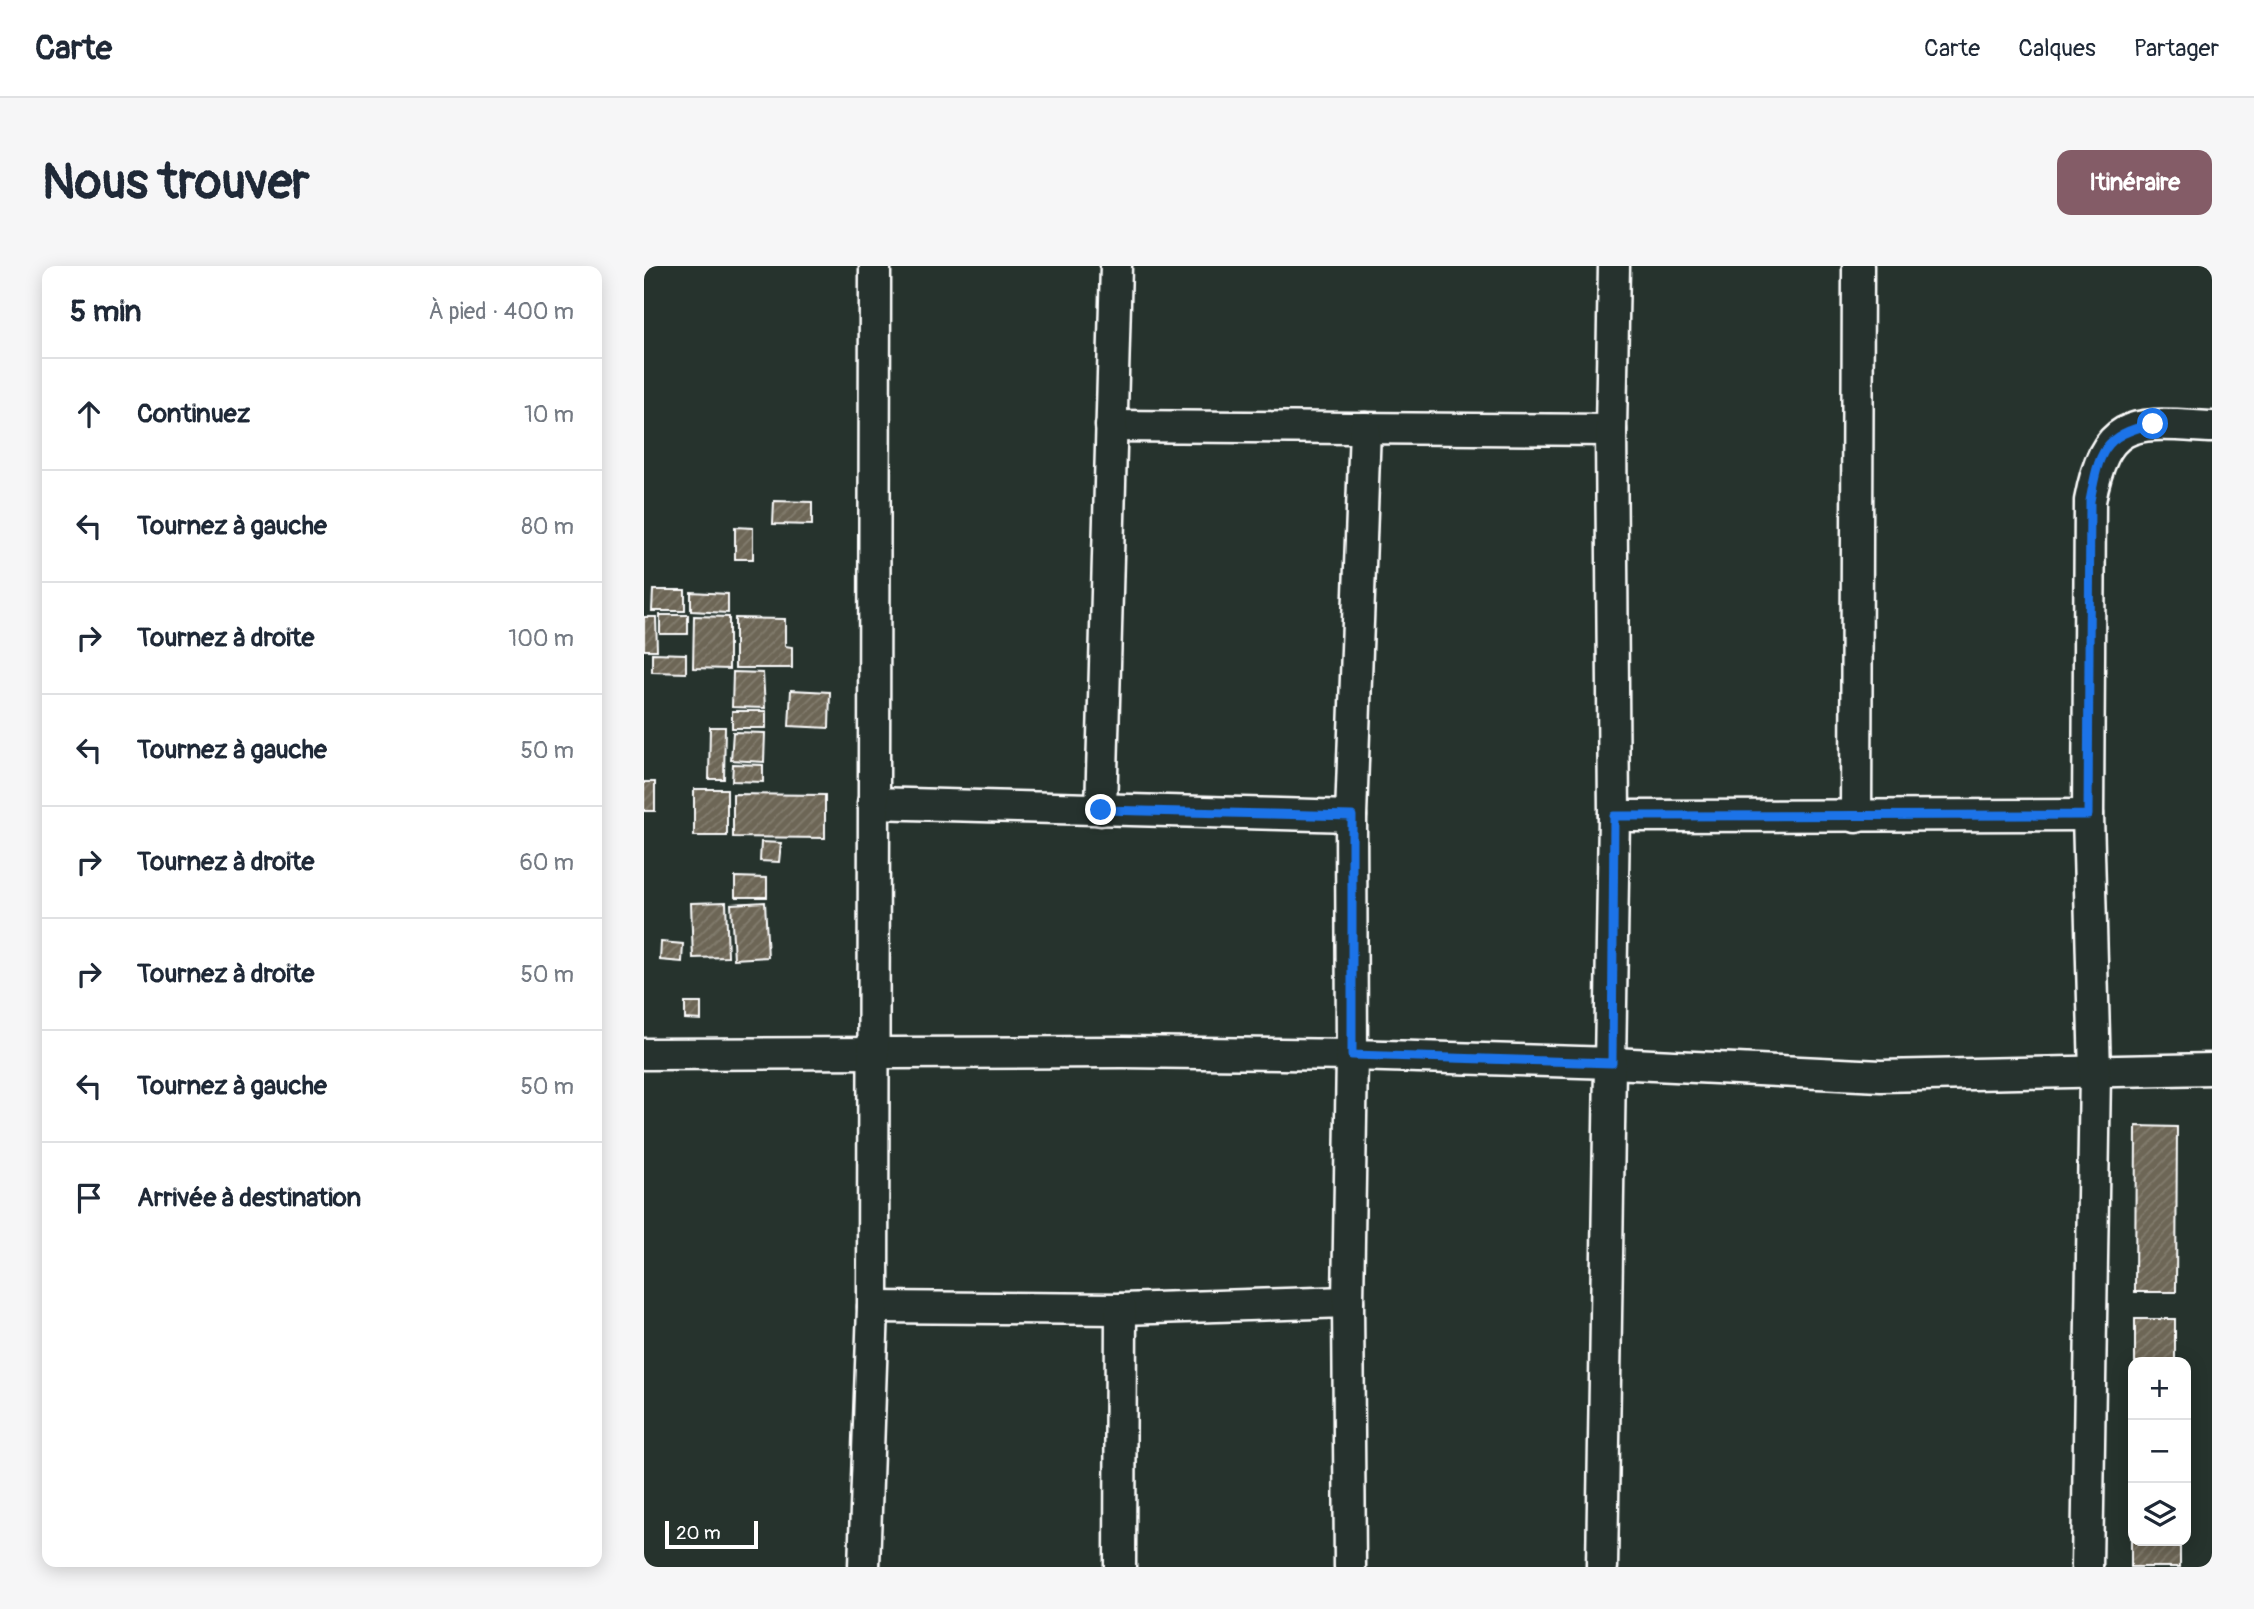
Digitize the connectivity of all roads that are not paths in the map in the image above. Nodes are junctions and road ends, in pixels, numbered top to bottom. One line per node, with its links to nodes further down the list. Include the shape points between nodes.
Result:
1 (875, 266): 9 (street)
2 (1116, 266): 5 (street)
3 (1614, 266): 8 (street)
4 (1858, 266): 14 (street)
5 (1111, 426): 7 (street); 10 (street)
6 (2212, 427): 11 (street, via 2153,424 2126,430 2109,442 2096,466 2090,501)
7 (1365, 428): 8 (street); 12 (street)
8 (1611, 430): 13 (street)
9 (873, 803): 10 (street); 16 (street)
10 (1101, 810): 12 (street)
11 (2088, 815): 14 (street); 20 (street)
12 (1352, 816): 17 (street)
13 (1614, 816): 14 (street); 18 (street)
14 (1856, 817)
15 (644, 1054): 16 (street)
16 (873, 1055): 17 (street); 22 (street)
17 (1352, 1055): 18 (street); 21 (street)
18 (1612, 1063): 20 (street, via 1881,1076); 27 (street)
19 (2212, 1069): 20 (street)
20 (2095, 1073): 28 (street)
21 (1348, 1302): 23 (street); 26 (street)
22 (873, 1307): 23 (street); 24 (street)
23 (1121, 1309): 25 (street)
24 (864, 1567)
25 (1120, 1567)
26 (1350, 1567)
27 (1602, 1567)
28 (2087, 1567)

